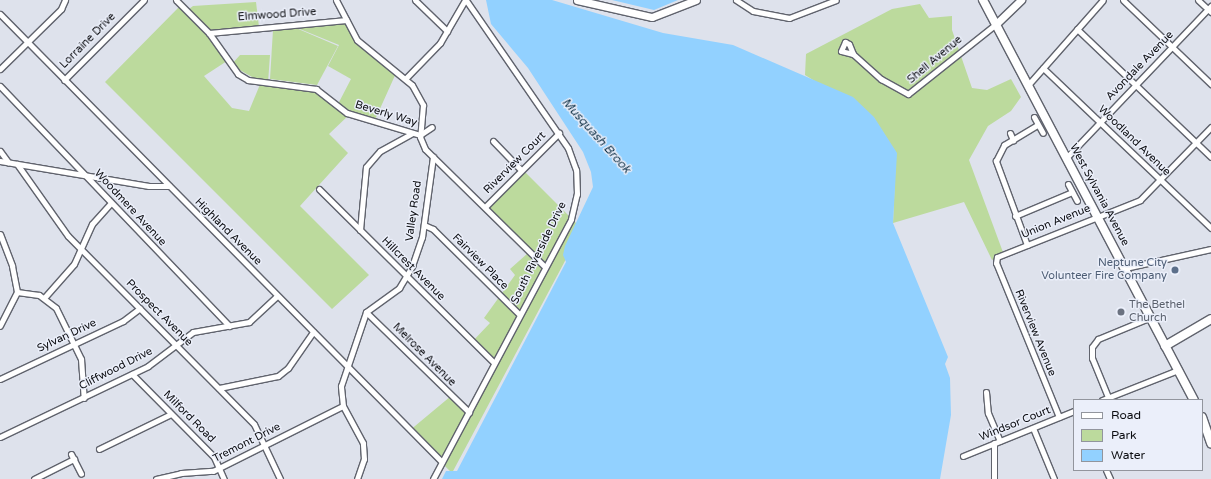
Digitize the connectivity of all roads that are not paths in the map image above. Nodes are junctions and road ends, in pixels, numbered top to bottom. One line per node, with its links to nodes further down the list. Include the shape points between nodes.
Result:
1 (65, 0): 23 (street)
2 (144, 0): 29 (street, Lorraine Drive)
3 (176, 0): 22 (street, Beverly Way)
4 (336, 0): 18 (street)
5 (415, 0): 21 (street)
6 (466, 0): 21 (street); 40 (street, South Riverside Drive)
7 (577, 0): 8 (street, via 645,17 663,15)
8 (696, 0)
9 (736, 0): 10 (street, via 749,10 789,18)
10 (836, 0)
11 (983, 0): 19 (main road, West Sylvania Avenue)
12 (1021, 0): 19 (street)
13 (1103, 0): 20 (street)
14 (1123, 0): 24 (street)
15 (1198, 0): 16 (street)
16 (1210, 9): 24 (street, Avondale Avenue)
17 (0, 14): 23 (street, Highland Avenue)
18 (346, 20): 22 (street, Elmwood Drive); 28 (street, via 357,40)
19 (996, 24): 25 (street, Shell Avenue, via 913,93 903,93 865,67); 30 (main road, West Sylvania Avenue)
20 (1077, 29): 26 (street); 32 (street)
21 (447, 30): 28 (street)
22 (209, 33): 39 (street, Beverly Way, via 236,73 248,80 316,89 347,113)
23 (27, 43): 27 (street); 29 (street, Highland Avenue)
24 (1172, 47): 31 (street); 32 (street, Avondale Avenue)
25 (853, 54)
26 (1043, 68): 30 (street); 35 (street, Woodland Avenue)
27 (0, 69)
28 (406, 78): 43 (street, via 423,105)
29 (64, 80): 58 (street, Highland Avenue)
30 (1028, 84): 49 (main road, West Sylvania Avenue)
31 (1211, 84)
32 (1136, 85): 35 (street, Avondale Avenue); 46 (street)
33 (0, 86): 55 (street, Woodmere Avenue)
34 (1034, 118): 36 (street)
35 (1100, 123): 49 (street, Avondale Avenue); 56 (street, Woodland Avenue)
36 (1037, 125): 42 (street); 44 (street)
37 (432, 127): 43 (street)
38 (1211, 128): 46 (street, Union Avenue)
39 (412, 133): 43 (street, Beverly Way); 68 (street, via 380,151 366,167)
40 (559, 133): 54 (street, Riverview Court); 74 (street, South Riverside Drive, via 574,162 577,194 570,219)
41 (1010, 133): 44 (street)
42 (1043, 133)
43 (420, 135): 48 (street)
44 (1014, 140): 64 (street, via 1001,148 996,161)
45 (493, 142): 54 (street)
46 (1196, 143): 50 (street); 56 (street, Union Avenue)
47 (0, 151): 52 (street)
48 (433, 157): 63 (street); 66 (street, Valley Road)
49 (1067, 157): 65 (main road, West Sylvania Avenue)
50 (1211, 157)
51 (0, 161): 52 (street)
52 (8, 162): 53 (street)
53 (16, 164): 55 (street); 71 (street, Prospect Avenue, via 59,225)
54 (521, 170): 63 (street, Riverview Court)
55 (86, 176): 58 (street); 62 (street, Woodmere Avenue)
56 (1160, 181): 65 (street, Union Avenue, via 1140,200); 67 (street, Woodland Avenue)
57 (1068, 184): 60 (street)
58 (168, 186): 78 (street, Highland Avenue)
59 (319, 188): 68 (street, Hillcrest Avenue)
60 (1072, 192): 61 (street); 64 (street)
61 (1077, 200)
62 (110, 204): 71 (street, via 94,220); 86 (street, Woodmere Avenue)
63 (485, 207): 74 (street)
64 (1015, 216): 70 (street)
65 (1098, 216): 70 (street, Union Avenue); 75 (main road, West Sylvania Avenue)
66 (424, 225): 76 (street, Valley Road); 82 (street, Fairview Place, via 433,229)
67 (1211, 228)
68 (360, 230): 76 (street, Hillcrest Avenue)
69 (0, 234): 77 (street, via 12,266)
70 (1027, 244): 73 (street, Union Avenue)
71 (82, 249): 79 (street, via 70,270); 80 (street, Prospect Avenue)
72 (1211, 249): 75 (street)
73 (997, 257): 106 (street, Riverview Avenue, via 996,263)
74 (546, 267): 82 (street, South Riverside Drive)
75 (1125, 268): 83 (main road, West Sylvania Avenue)
76 (406, 276): 81 (street, Valley Road, via 399,288); 91 (street, Hillcrest Avenue)
77 (17, 292): 79 (street); 85 (street)
78 (277, 296): 86 (street, Cliffwood Drive, via 249,322); 87 (street, Highland Avenue)
79 (44, 298): 88 (street, via 56,308)
80 (140, 308): 88 (street, Sylvan Drive, via 123,321); 89 (street, Prospect Avenue)
81 (366, 312): 92 (street); 104 (street, Melrose Avenue)
82 (520, 314): 91 (street, South Riverside Drive)
83 (1151, 318): 90 (main road, West Sylvania Avenue); 98 (street, via 1098,339 1092,347 1092,358)
84 (1211, 319): 90 (main road)
85 (0, 326)
86 (230, 326): 89 (street, Cliffwood Drive, via 198,329)
87 (313, 332): 92 (street, Highland Avenue); 96 (street, via 288,368 278,376)
88 (74, 344): 95 (street, Sylvan Drive); 99 (street, via 82,364)
89 (176, 344): 94 (street, Cliffwood Drive, via 156,361); 96 (street, Prospect Avenue)
90 (1165, 346): 93 (main road, West Sylvania Avenue)
91 (494, 363): 104 (street, South Riverside Drive)
92 (347, 367): 102 (street, via 341,386); 118 (street, Highland Avenue)
93 (1178, 370): 98 (street); 101 (main road, West Sylvania Avenue)
94 (132, 374): 99 (street, Cliffwood Drive); 105 (street, Milford Road)
95 (0, 379)
96 (219, 388): 115 (street, Prospect Avenue, via 254,424)
97 (986, 392): 112 (street, via 988,413)
98 (1108, 397): 100 (street)
99 (84, 398): 111 (street, Cliffwood Drive)
100 (1104, 399)
101 (1193, 399)
102 (343, 406): 115 (street, Tremont Drive); 126 (street, via 363,443 364,459)
103 (1073, 411): 106 (street, Windsor Court)
104 (468, 412): 118 (street, South Riverside Drive)
105 (171, 414): 116 (street); 119 (street, Milford Road, via 214,457)
106 (1059, 417): 109 (street, Windsor Court)
107 (1203, 418): 110 (main road)
108 (1203, 419): 114 (main road)
109 (1033, 428): 112 (street, Windsor Court); 129 (street)
110 (1211, 430)
111 (0, 437)
112 (1000, 441): 113 (street, Windsor Court)
113 (994, 443): 117 (street, Windsor Court); 128 (street)
114 (1211, 443)
115 (266, 444): 119 (street, Tremont Drive); 125 (street, Prospect Avenue)
116 (99, 449)
117 (963, 456)
118 (442, 462): 127 (street, South Riverside Drive)
119 (220, 468): 121 (street, Tremont Drive, via 199,474); 124 (street, Milford Road)
120 (81, 474): 122 (street, via 72,457)
121 (168, 477): 123 (street, Tremont Drive)
122 (34, 479)
123 (156, 479)
124 (224, 479)
125 (280, 479)
126 (357, 479)
127 (433, 479)
128 (994, 479)
129 (1054, 479)

